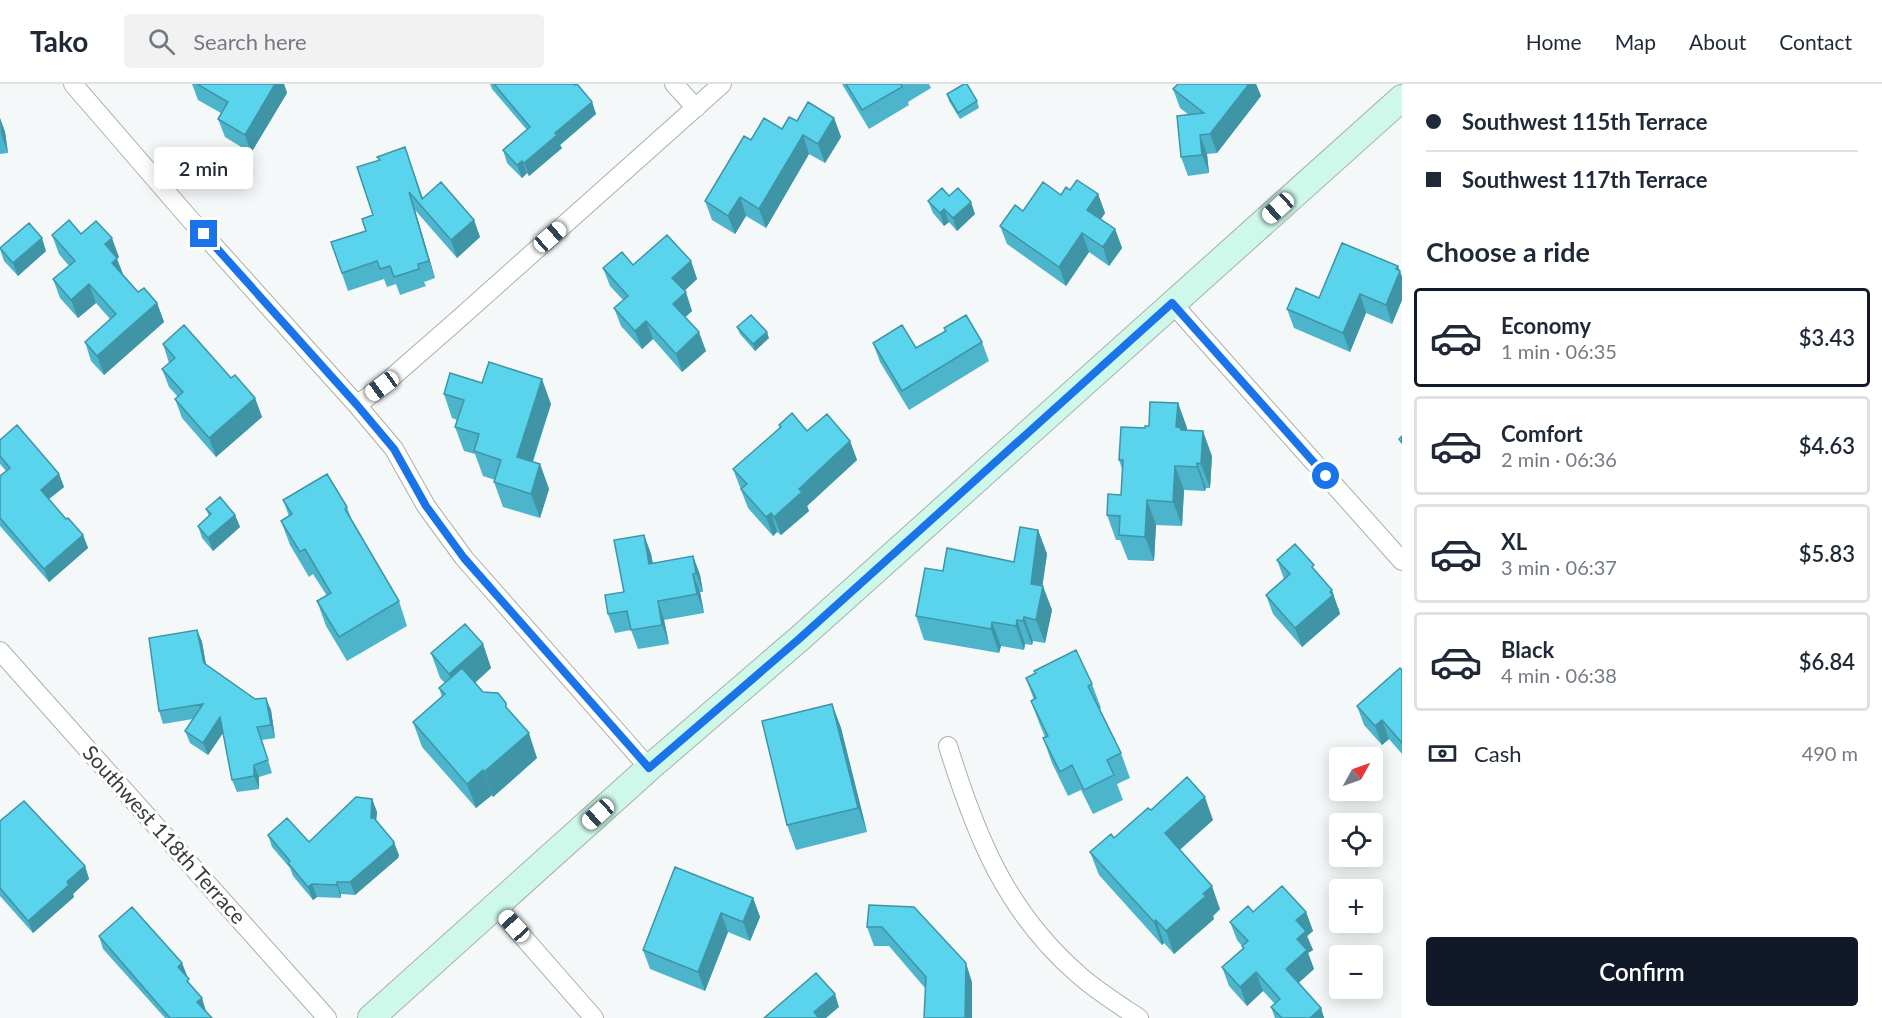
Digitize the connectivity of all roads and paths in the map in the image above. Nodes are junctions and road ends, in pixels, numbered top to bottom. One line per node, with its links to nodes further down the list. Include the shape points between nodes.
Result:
1 (73, 84): 7 (street)
2 (674, 84): 5 (street)
3 (722, 84): 5 (street)
4 (1402, 98): 6 (street)
5 (696, 108): 7 (street)
6 (1172, 303): 8 (street); 11 (street, via 799,639)
7 (357, 405): 11 (street, via 394,449 426,506 464,558)
8 (1402, 561)
9 (0, 651): 13 (street, Southwest 118th Terrace)
10 (948, 746): 16 (street, via 989,860 1030,924 1058,956 1097,990)
11 (649, 768): 12 (street)
12 (496, 906): 14 (street); 15 (street)
13 (327, 1018)
14 (371, 1018)
15 (594, 1018)
16 (1138, 1018)

